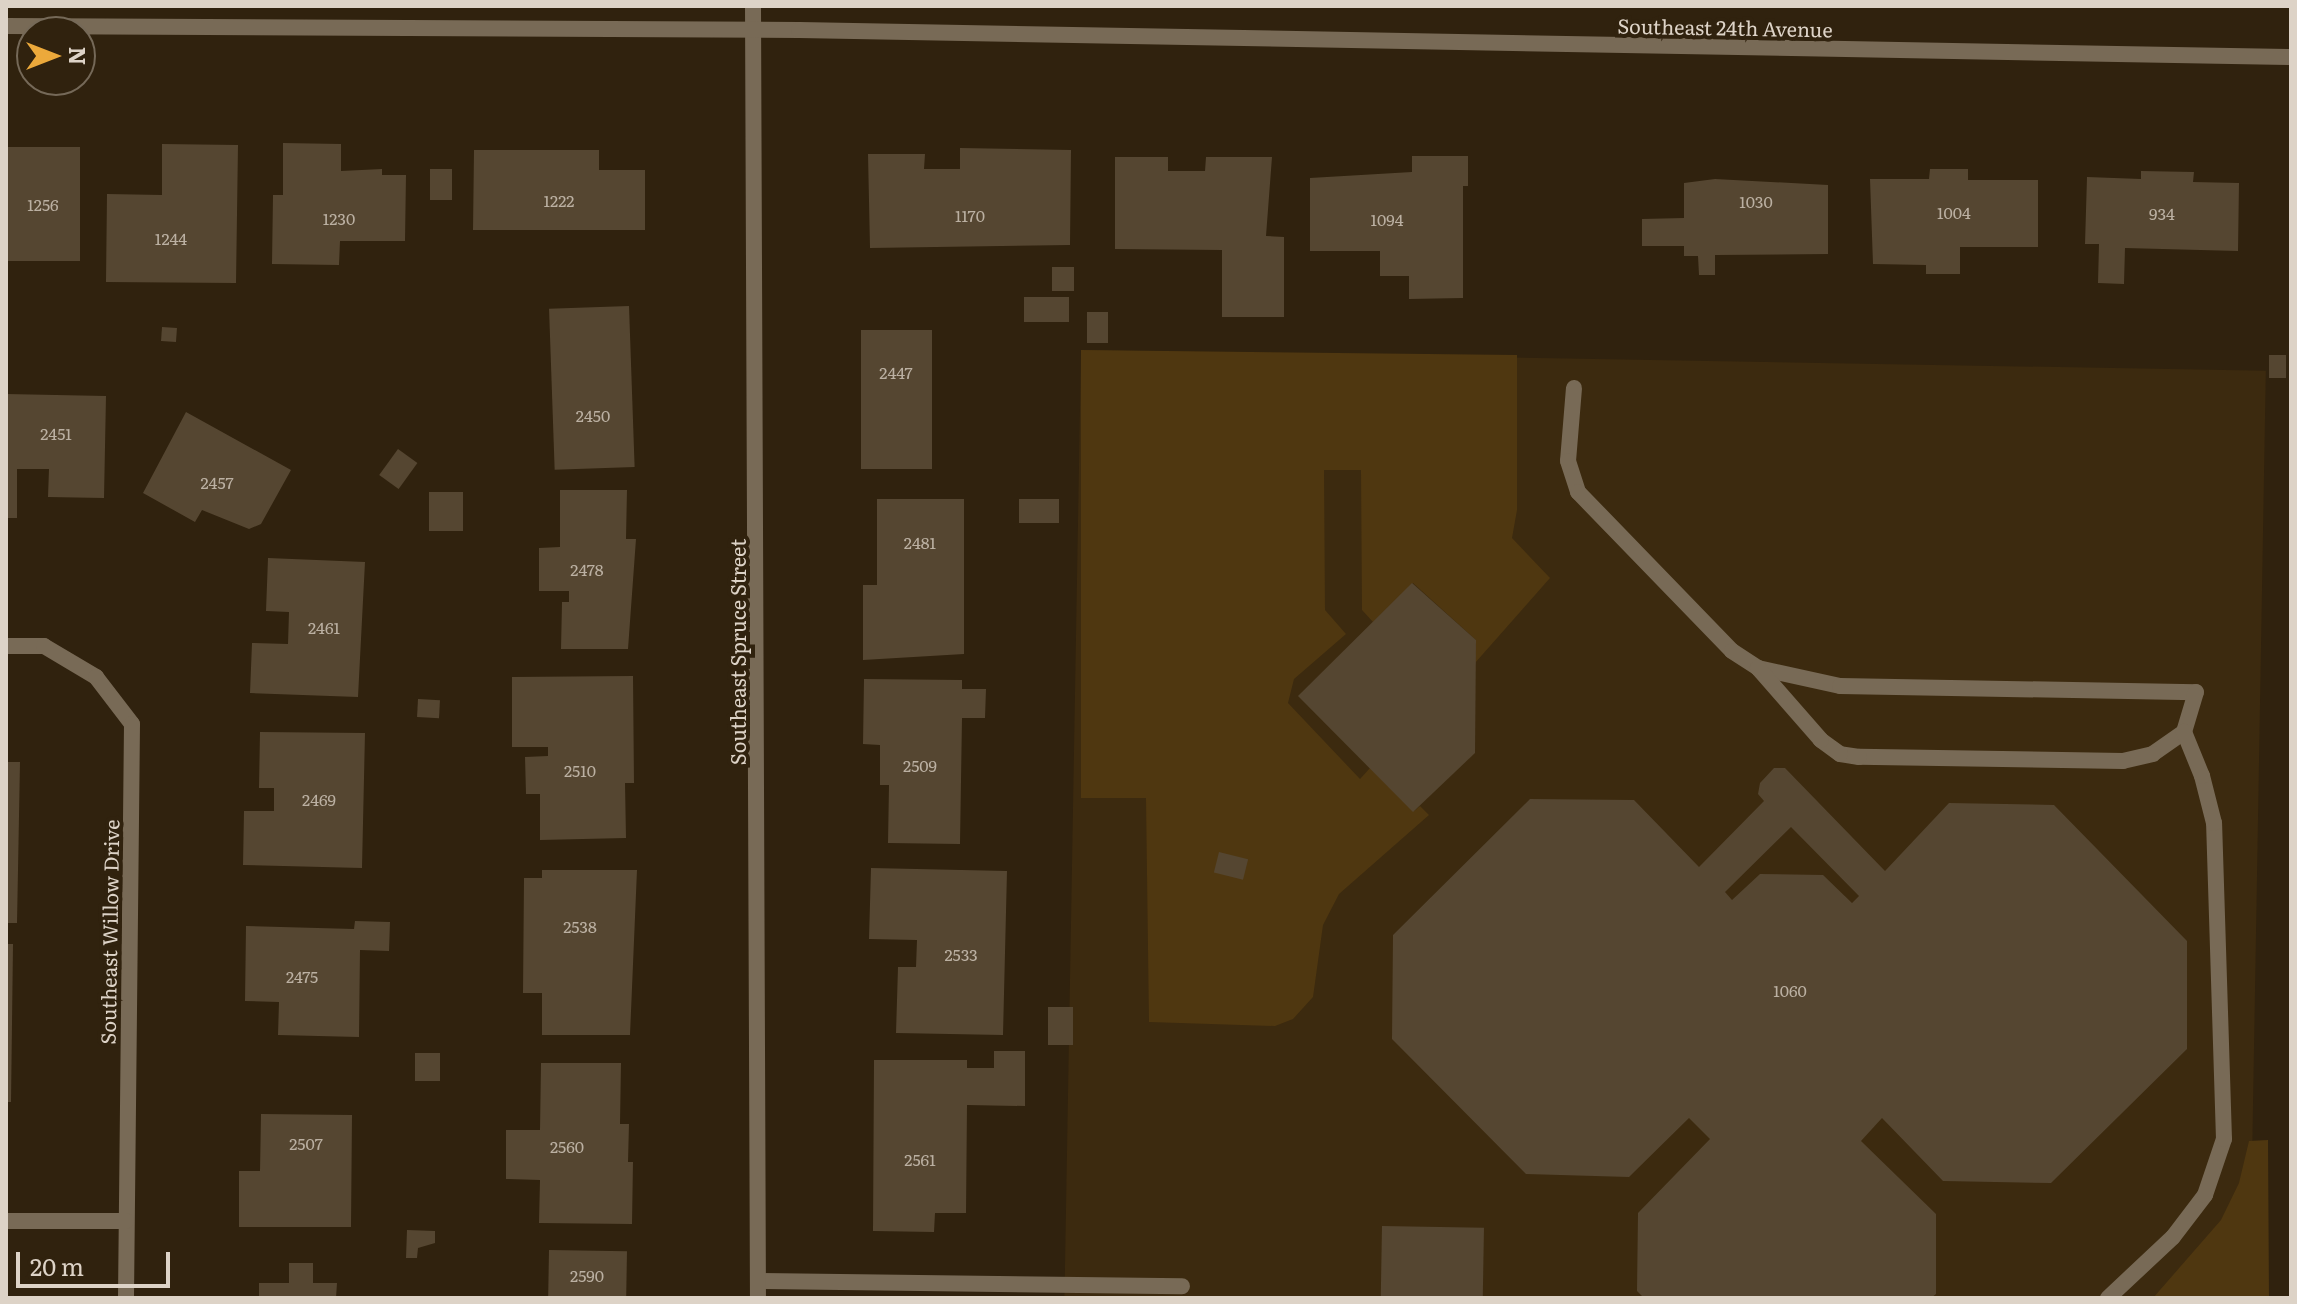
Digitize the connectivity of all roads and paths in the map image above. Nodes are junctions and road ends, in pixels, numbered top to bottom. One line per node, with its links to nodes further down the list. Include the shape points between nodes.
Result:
1 (122, 6): 3 (street)
2 (753, 6): 5 (street, Southeast Spruce Street)
3 (121, 25): 4 (street, Southeast 24th Avenue); 5 (street, Southeast 24th Avenue)
4 (6, 26)
5 (753, 30): 6 (street, Southeast 24th Avenue); 14 (street, Southeast Spruce Street)
6 (2291, 57)
7 (1574, 388): 9 (street, via 1568,461 1578,492 1732,651)
8 (6, 646): 12 (street, Southeast Willow Drive, via 44,646 96,677 132,724)
9 (1758, 668): 10 (street, via 1821,740 1840,754 1859,757 2123,761 2153,754); 10 (street, via 1840,686 2196,692)
10 (2184, 732): 16 (street, via 2214,823 2224,1139 2205,1195 2173,1237)
11 (6, 1221): 12 (street)
12 (126, 1221): 15 (street, Southeast Willow Drive)
13 (1182, 1286): 14 (street)
14 (758, 1290)
15 (126, 1298)
16 (2108, 1298)

